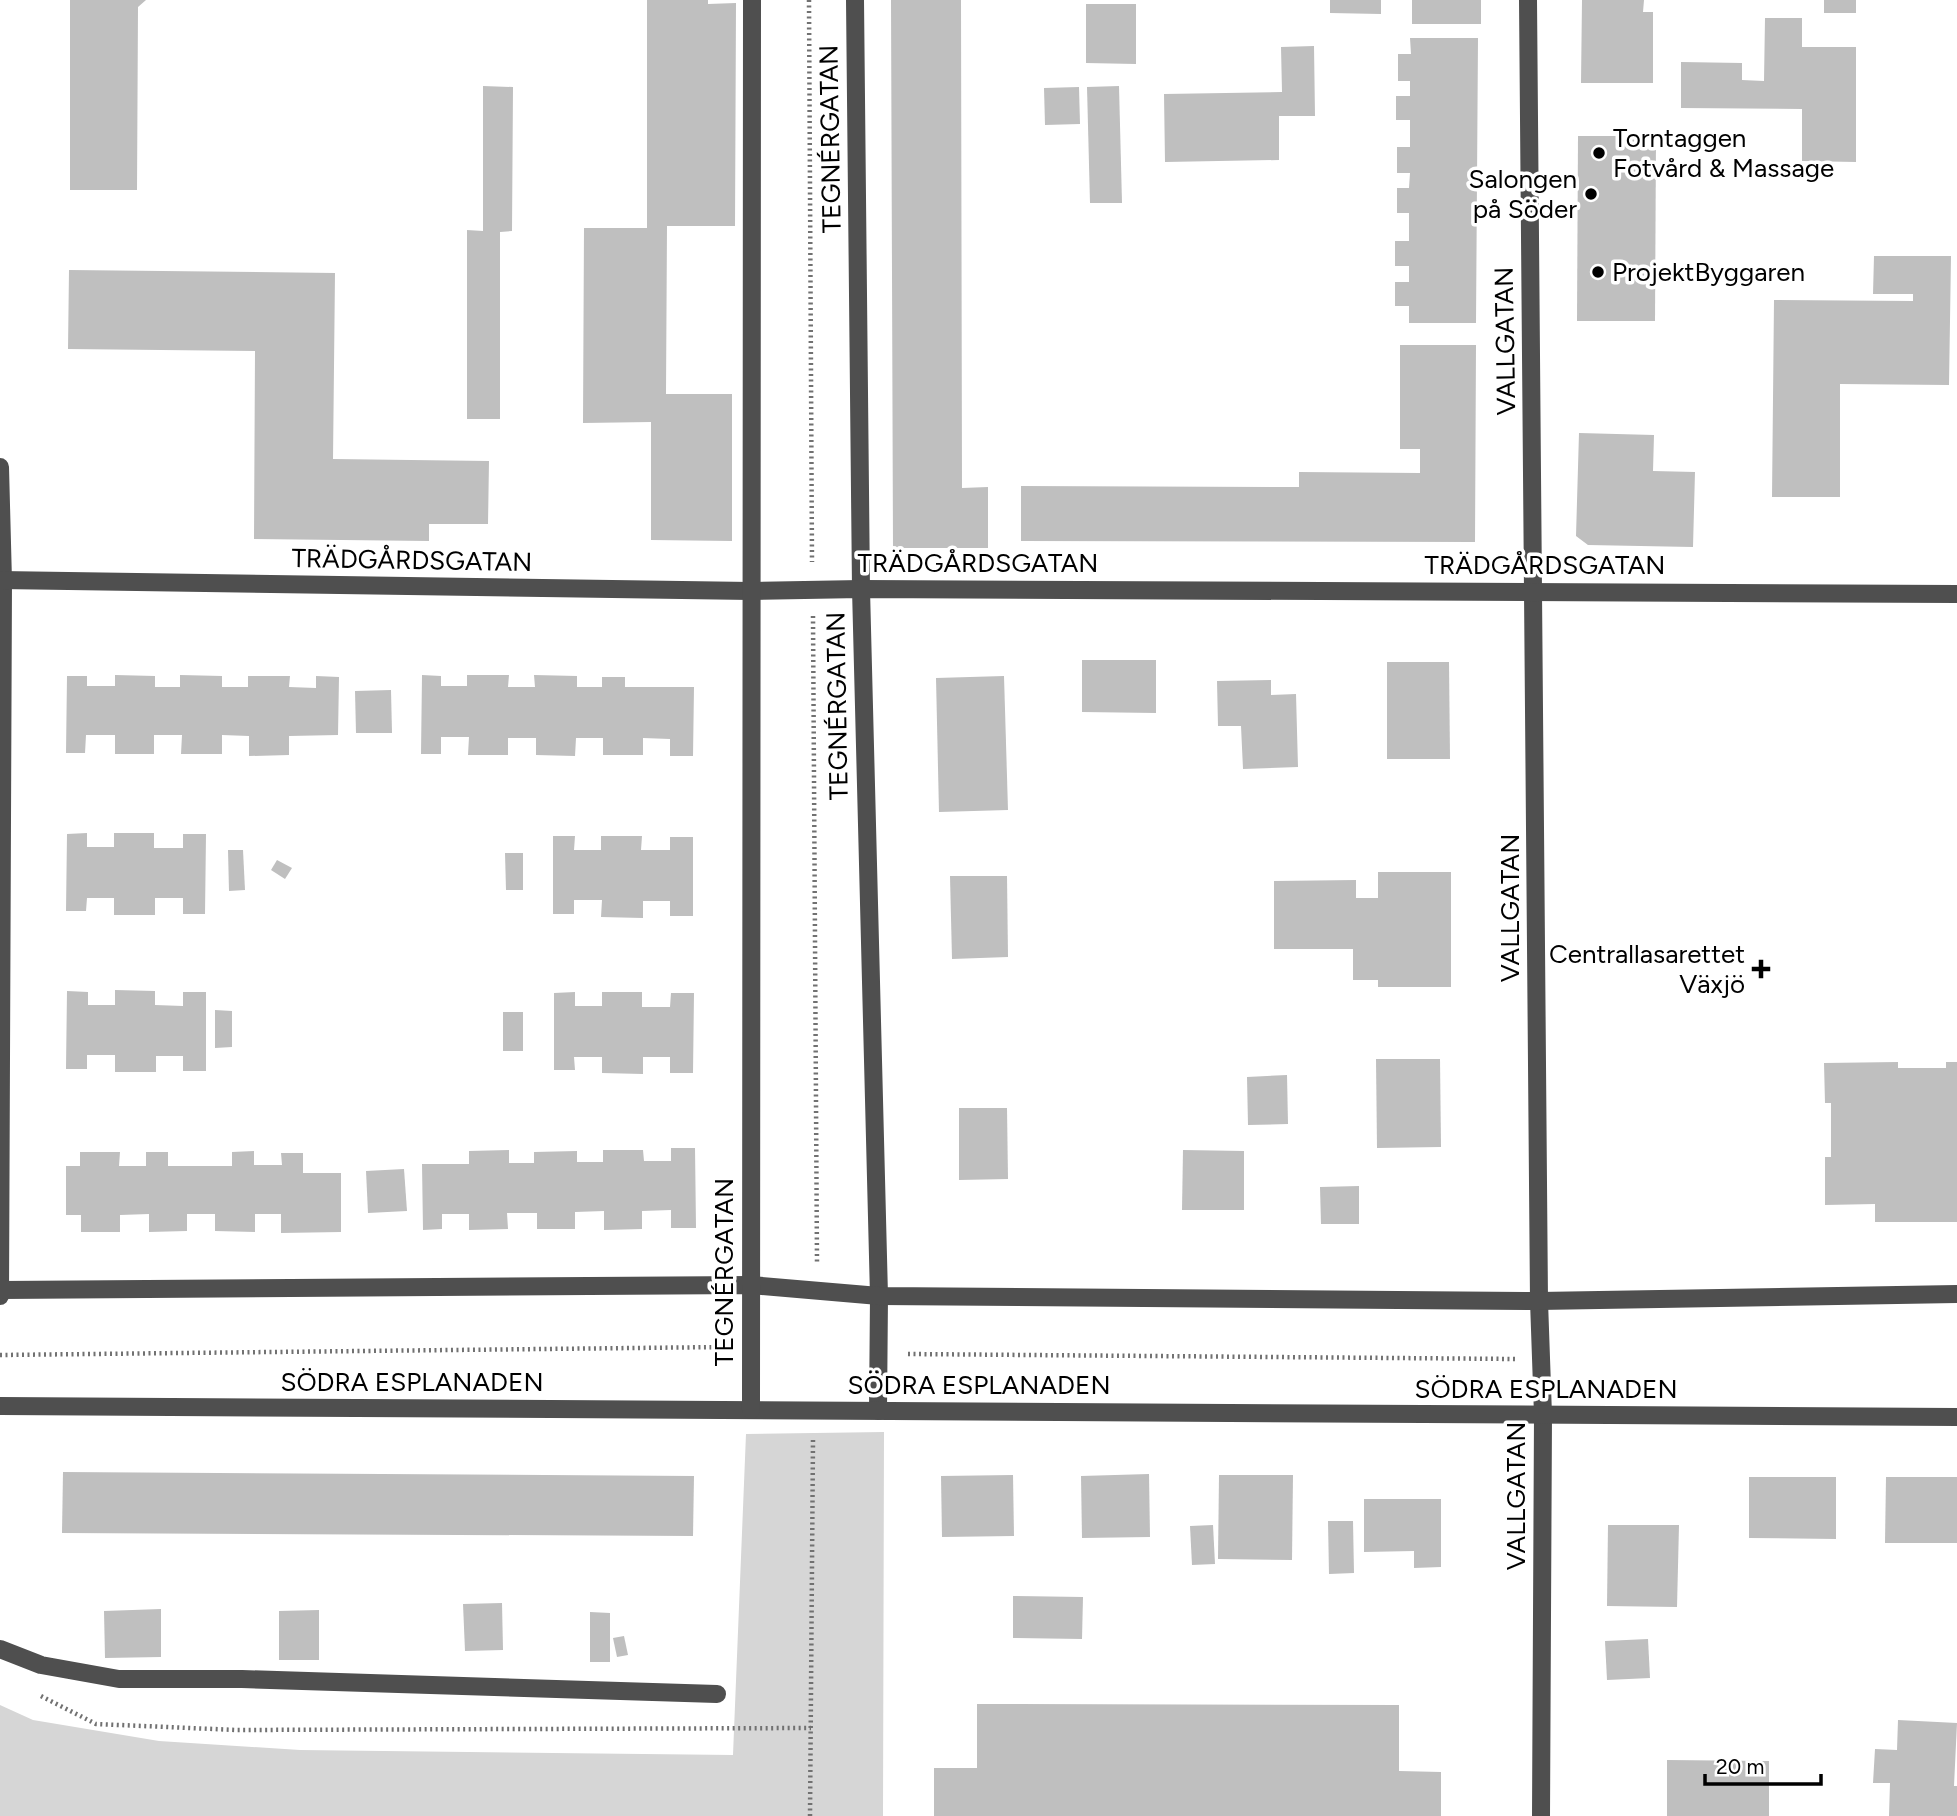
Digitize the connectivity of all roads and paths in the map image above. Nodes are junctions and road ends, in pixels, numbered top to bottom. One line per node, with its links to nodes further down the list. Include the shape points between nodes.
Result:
1 (752, 0): 8 (street, TEGNÉRGATAN)
2 (809, 0): 9 (path)
3 (855, 0): 7 (street, TEGNÉRGATAN)
4 (1528, 0): 10 (street, VALLGATAN)
5 (0, 467): 6 (street)
6 (1, 581): 8 (street, TRÄDGÅRDSGATAN); 13 (street)
7 (861, 589): 9 (street, TRÄDGÅRDSGATAN); 10 (street, TRÄDGÅRDSGATAN); 17 (street, TEGNÉRGATAN)
8 (751, 590): 9 (street, TRÄDGÅRDSGATAN); 12 (street, TEGNÉRGATAN)
9 (813, 590): 14 (path)
10 (1534, 592): 11 (street, TRÄDGÅRDSGATAN); 18 (street, VALLGATAN)
11 (1957, 594)
12 (751, 1285): 13 (street); 14 (street); 19 (street, TEGNÉRGATAN)
13 (1, 1290): 16 (street)
14 (817, 1291): 17 (street)
15 (1957, 1294): 18 (street)
16 (0, 1296)
17 (879, 1296): 18 (street); 20 (street, TEGNÉRGATAN)
18 (1539, 1301): 22 (street, VALLGATAN)
19 (751, 1347): 21 (path); 24 (street, TEGNÉRGATAN)
20 (879, 1354): 22 (path); 26 (street, TEGNÉRGATAN)
21 (0, 1355)
22 (1541, 1360): 27 (street, VALLGATAN)
23 (0, 1406): 24 (street, SÖDRA ESPLANADEN)
24 (751, 1410): 25 (street, SÖDRA ESPLANADEN)
25 (814, 1410): 26 (street, SÖDRA ESPLANADEN); 32 (path)
26 (878, 1411): 27 (street, SÖDRA ESPLANADEN)
27 (1543, 1415): 28 (street, SÖDRA ESPLANADEN); 34 (street, VALLGATAN)
28 (1957, 1417)
29 (0, 1649): 31 (street, via 41,1665 119,1679)
30 (30, 1690): 32 (path, via 96,1724 237,1730)
31 (717, 1694)
32 (811, 1728): 33 (path)
33 (810, 1816)
34 (1541, 1816)

